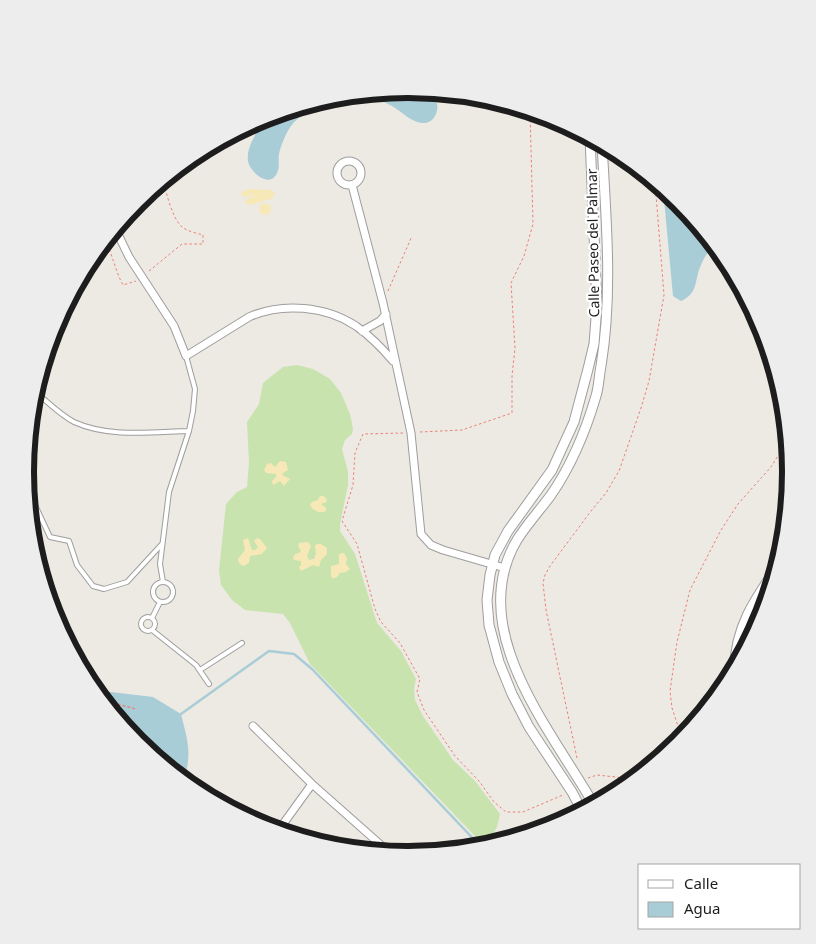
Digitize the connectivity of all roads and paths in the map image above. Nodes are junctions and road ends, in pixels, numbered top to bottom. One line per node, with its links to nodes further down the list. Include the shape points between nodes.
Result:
1 (530, 119): 18 (path, via 533,224 524,256 511,282 515,348 512,414 462,430)
2 (590, 145): 22 (street, Calle Paseo del Palmar, via 597,305 588,370 574,422 555,463 508,531)
3 (602, 153): 23 (street, Calle Paseo del Palmar, via 608,306 596,394 563,476 516,542)
4 (352, 185): 11 (street)
5 (165, 188): 10 (path, via 180,225 203,235 203,244 182,244)
6 (656, 192): 39 (path, via 664,295 647,390 619,471 550,566 543,583)
7 (118, 235): 10 (street)
8 (412, 236): 11 (path)
9 (109, 247): 10 (path, via 123,285)
10 (142, 277): 14 (street, via 174,326)
11 (383, 303): 12 (street)
12 (386, 314): 13 (street); 15 (street)
13 (362, 331): 14 (street, via 331,313 300,308 279,309 249,317); 15 (street)
14 (186, 356): 17 (lane, via 195,389)
15 (395, 362): 18 (street)
16 (41, 397): 17 (lane, via 73,421 108,432)
17 (189, 431): 21 (lane, via 169,492)
18 (411, 433): 22 (street, via 421,534 431,545); 43 (path, via 363,434 355,453 353,485 342,521 357,544 381,622 400,643 420,679 417,692 424,710 455,756 494,802 506,812 523,812)
19 (781, 451): 38 (path, via 738,504 690,590 677,642 670,691)
20 (36, 507): 21 (lane, via 50,537 69,541 77,565 94,586 104,589 127,582)
21 (162, 544): 24 (lane, via 160,564)
22 (492, 564): 23 (street); 43 (street, Calle Paseo del Palmar, via 487,600 489,625 499,662 520,712)
23 (505, 568): 42 (street, Calle Paseo del Palmar, via 501,592 504,627 524,691)
24 (163, 582): 26 (lane, via 153,589 153,595); 26 (lane, via 171,585 174,594 169,602)
25 (764, 584): 30 (street, via 742,622)
26 (160, 602): 27 (lane)
27 (152, 618): 28 (lane, via 155,623); 28 (lane, via 146,617 140,623 144,631)
28 (152, 630): 31 (lane)
29 (242, 643): 31 (lane)
30 (736, 652)
31 (200, 670): 32 (lane)
32 (209, 684)
33 (109, 692): 34 (path)
34 (109, 696)
35 (113, 702): 36 (path, via 136,709)
36 (114, 704)
37 (253, 726): 41 (street)
38 (678, 731)
39 (576, 758)
40 (623, 778): 42 (path, via 597,775)
41 (312, 784): 46 (street); 47 (street)
42 (582, 784): 44 (street, Calle Paseo del Palmar)
43 (572, 792): 45 (street, Calle Paseo del Palmar)
44 (590, 799)
45 (579, 805)
46 (283, 824)
47 (381, 845)

